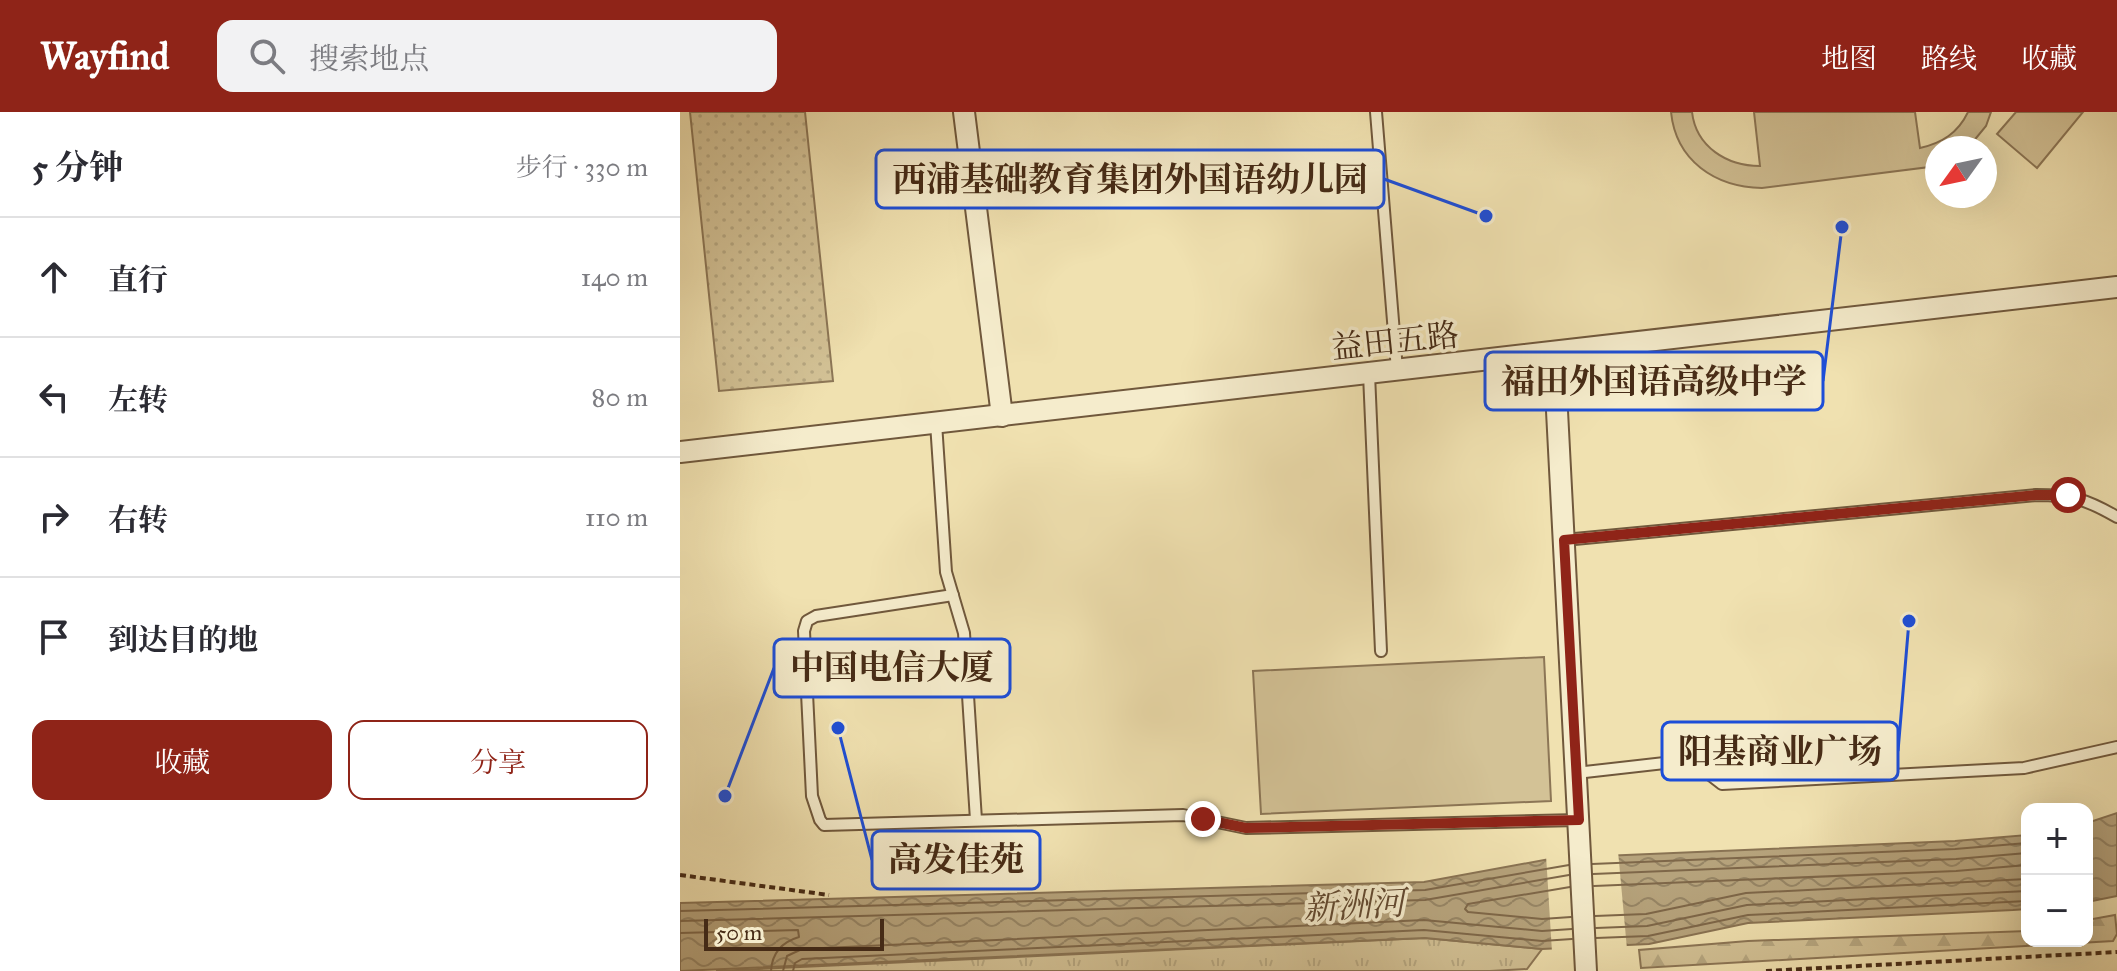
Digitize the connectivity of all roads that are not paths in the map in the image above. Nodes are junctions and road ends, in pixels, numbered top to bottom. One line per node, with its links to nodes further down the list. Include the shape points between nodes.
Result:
1 (964, 112): 7 (street)
2 (1376, 112): 5 (lane)
3 (2117, 287): 4 (street, 益田五路)
4 (1554, 353): 5 (street, 益田五路); 11 (street)
5 (1397, 370): 6 (street, 益田五路)
6 (1369, 374): 7 (street, 益田五路); 13 (lane)
7 (1002, 416): 8 (street, 益田五路)
8 (936, 423): 9 (street, 益田五路); 12 (lane, via 946,572)
9 (680, 452)
10 (2117, 517): 11 (lane, via 2068,495 2036,495)
11 (1564, 540): 15 (street)
12 (953, 595): 16 (lane, via 964,633); 16 (lane, via 807,621 812,796 820,820 833,827)
13 (1381, 651)
14 (2117, 747): 15 (lane, via 2024,768 1722,784 1691,760)
15 (1576, 773): 17 (street)
16 (976, 820): 17 (lane, via 1183,815 1246,828)
17 (1579, 820): 18 (street)
18 (1586, 963)

